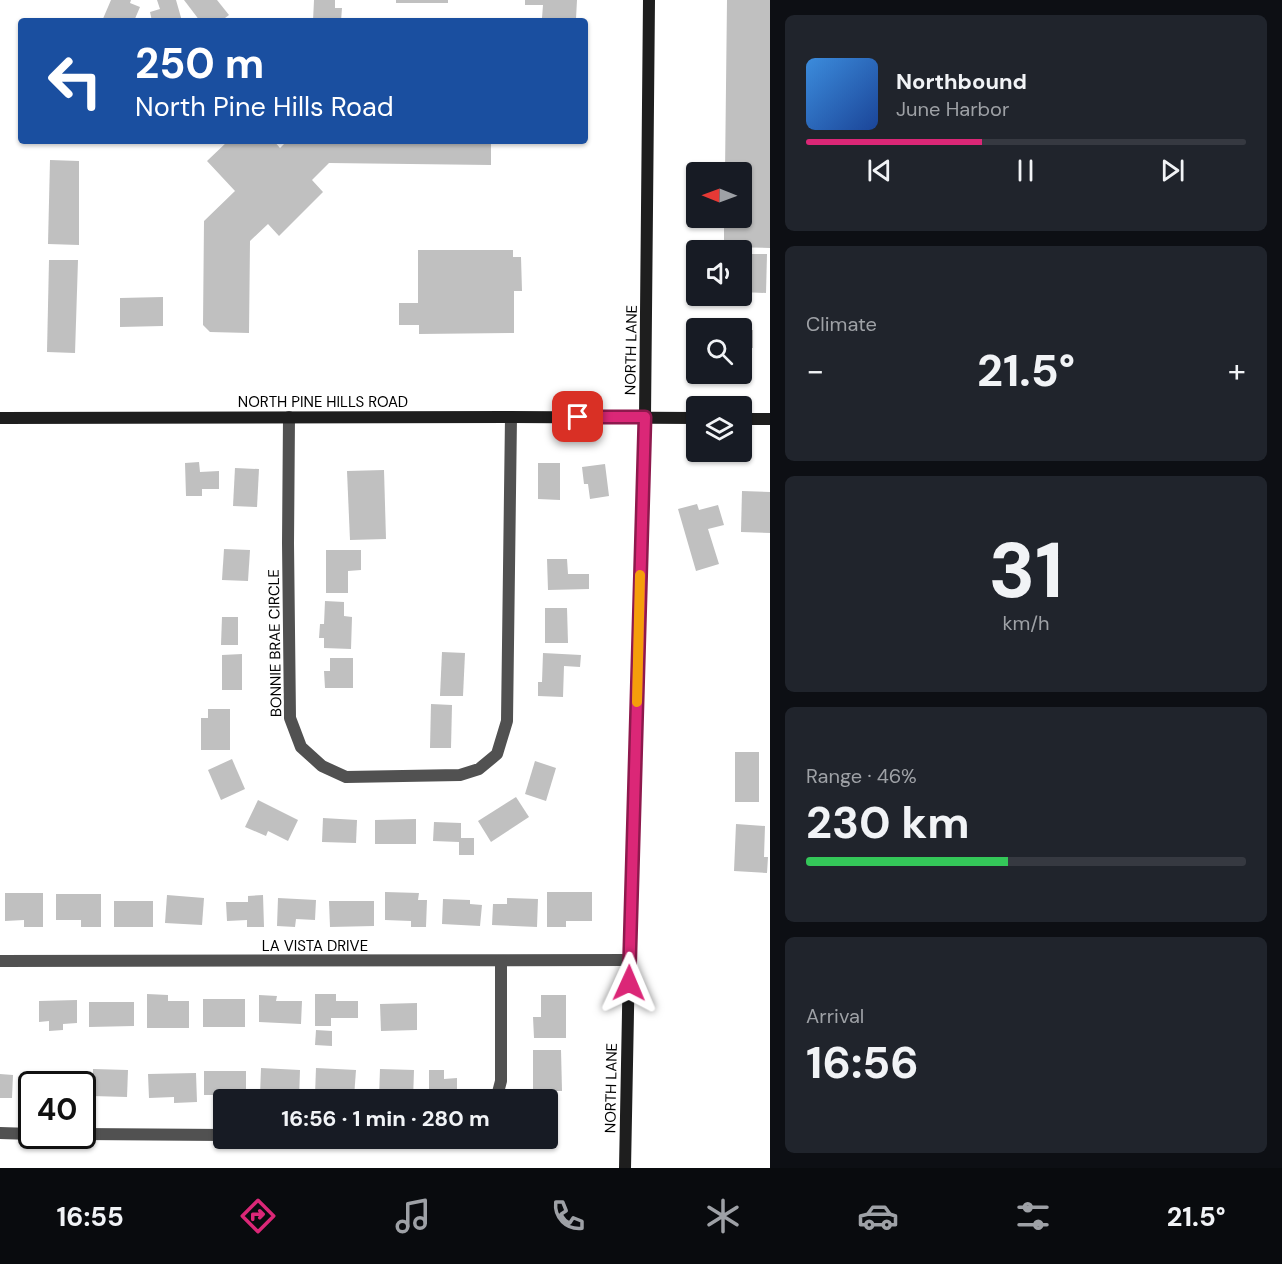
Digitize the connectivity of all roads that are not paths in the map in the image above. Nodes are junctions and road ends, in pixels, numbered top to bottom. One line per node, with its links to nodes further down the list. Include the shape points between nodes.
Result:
1 (649, 0): 4 (street, NORTH LANE)
2 (289, 417): 3 (street, NORTH PINE HILLS ROAD); 3 (street, BONNIE BRAE CIRCLE, via 290,718 301,747 322,766 346,777 460,775 479,769 497,754 507,722); 5 (street, NORTH PINE HILLS ROAD)
3 (511, 417): 4 (street, NORTH PINE HILLS ROAD)
4 (645, 417): 6 (street, NORTH PINE HILLS ROAD); 9 (street, NORTH LANE)
5 (0, 418)
6 (686, 418)
7 (752, 419): 8 (street)
8 (770, 419)
9 (629, 960): 11 (street, LA VISTA DRIVE); 17 (street, NORTH LANE)
10 (0, 961): 11 (street, LA VISTA DRIVE)
11 (501, 961): 12 (street)
12 (499, 1089)
13 (0, 1134): 14 (street)
14 (18, 1134)
15 (96, 1134): 16 (street)
16 (213, 1135)
17 (625, 1168)

